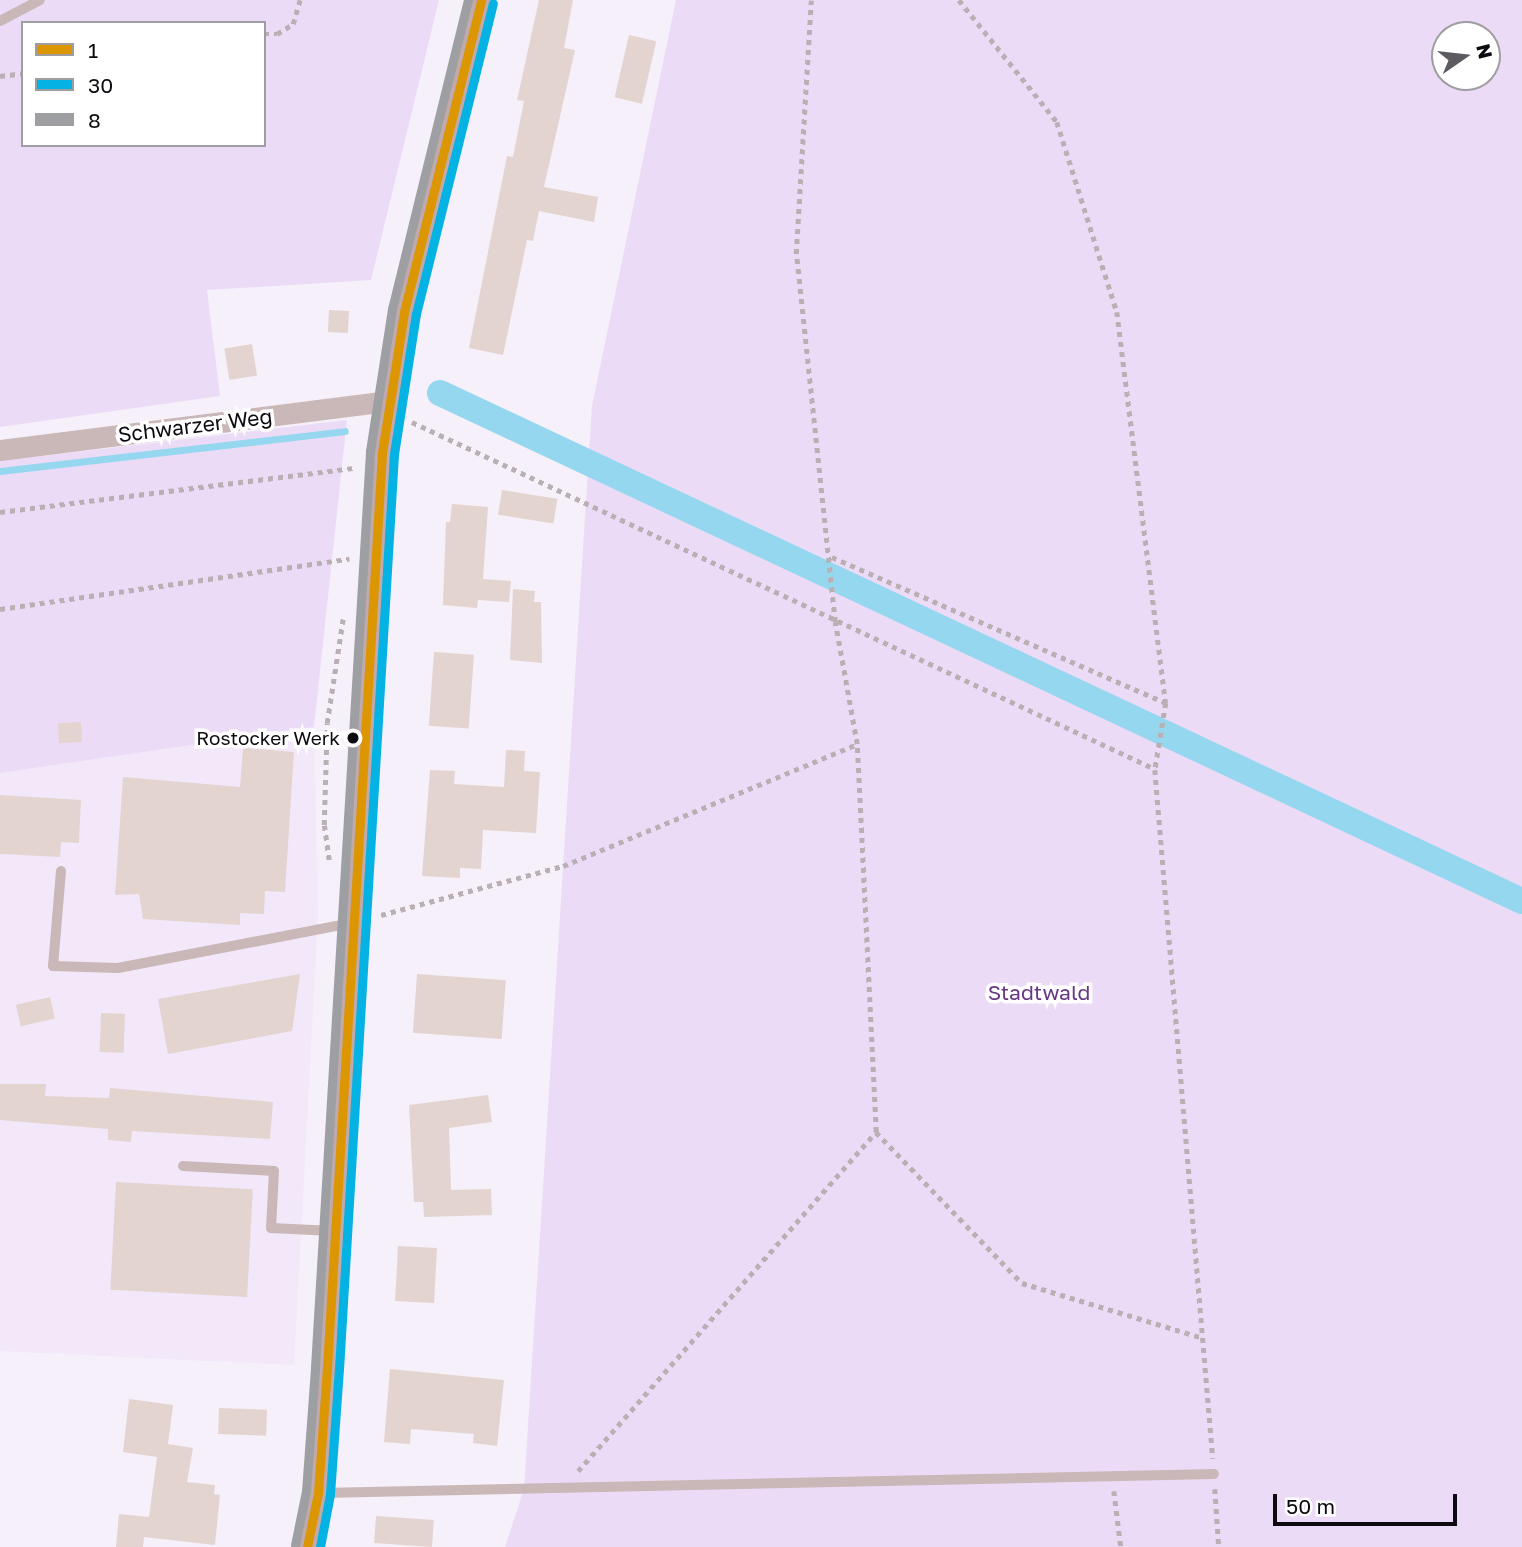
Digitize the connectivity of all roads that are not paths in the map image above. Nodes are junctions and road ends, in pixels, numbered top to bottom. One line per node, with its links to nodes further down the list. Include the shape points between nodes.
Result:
1 (40, 0): 3 (lane)
2 (481, 0): 4 (street, via 404,312)
3 (0, 21)
4 (388, 410): 5 (street, Schwarzer Weg); 7 (street, via 373,538)
5 (0, 450)
6 (61, 871): 7 (lane, via 54,966 118,968)
7 (354, 922): 9 (street)
8 (183, 1166): 9 (lane, via 274,1171 271,1228)
9 (335, 1231): 11 (street)
10 (1214, 1474): 11 (lane)
11 (318, 1493): 12 (street)
12 (307, 1547)

